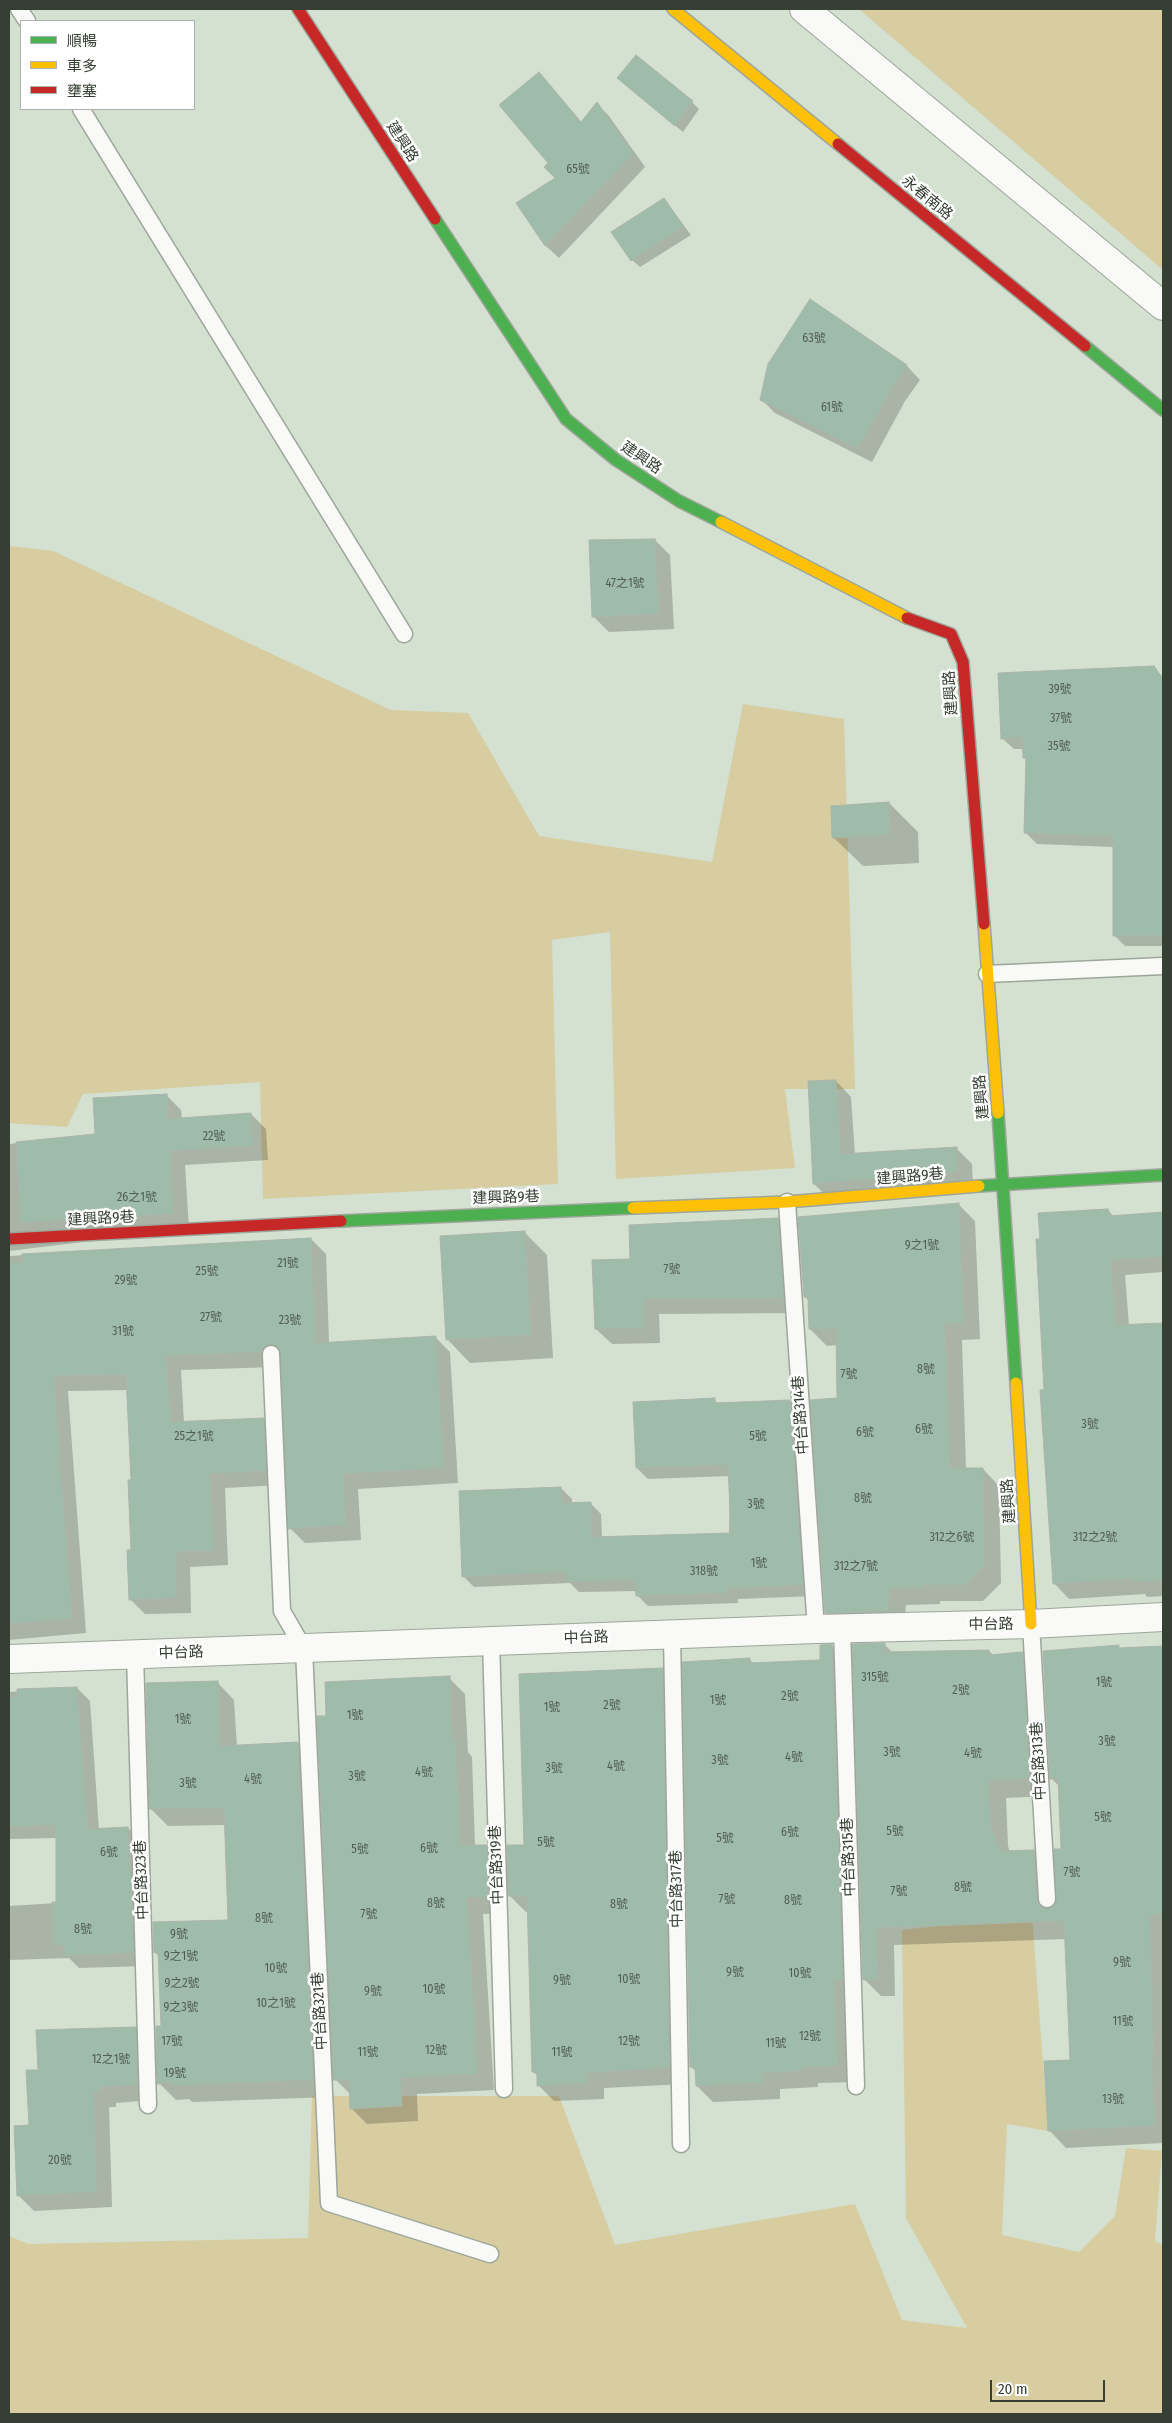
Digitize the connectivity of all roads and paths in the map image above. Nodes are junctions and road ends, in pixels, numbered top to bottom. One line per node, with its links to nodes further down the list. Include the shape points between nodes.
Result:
1 (19, 9): 5 (lane)
2 (298, 9): 11 (street, 建興路, via 566,419 616,460 679,501 913,621 951,634 963,662)
3 (673, 9): 8 (street, 永春南路)
4 (804, 9): 7 (street)
5 (26, 20)
6 (82, 110): 9 (lane)
7 (1163, 306)
8 (1163, 410)
9 (404, 634)
10 (1163, 966): 11 (lane)
11 (987, 974): 13 (street, 建興路)
12 (1163, 1175): 13 (street, 建興路9巷)
13 (1004, 1184): 14 (street, 建興路9巷); 18 (street, 建興路)
14 (787, 1202): 15 (street, 建興路9巷, via 408,1217); 19 (lane, 中台路314巷)
15 (9, 1239)
16 (271, 1354): 22 (lane, via 282,1611)
17 (1163, 1617): 18 (street, 中台路)
18 (1031, 1624): 19 (street, 中台路); 25 (lane, 中台路313巷)
19 (829, 1629): 20 (street, 中台路); 26 (lane, 中台路315巷)
20 (672, 1635): 21 (street, 中台路); 29 (lane, 中台路317巷)
21 (491, 1641): 22 (street, 中台路); 27 (lane, 中台路319巷)
22 (304, 1649): 23 (street, 中台路); 30 (lane, 中台路321巷, via 329,2203)
23 (135, 1654): 24 (street, 中台路); 28 (lane, 中台路323巷)
24 (9, 1659)
25 (1047, 1899)
26 (856, 2086)
27 (504, 2089)
28 (148, 2105)
29 (682, 2144)
30 (490, 2254)

